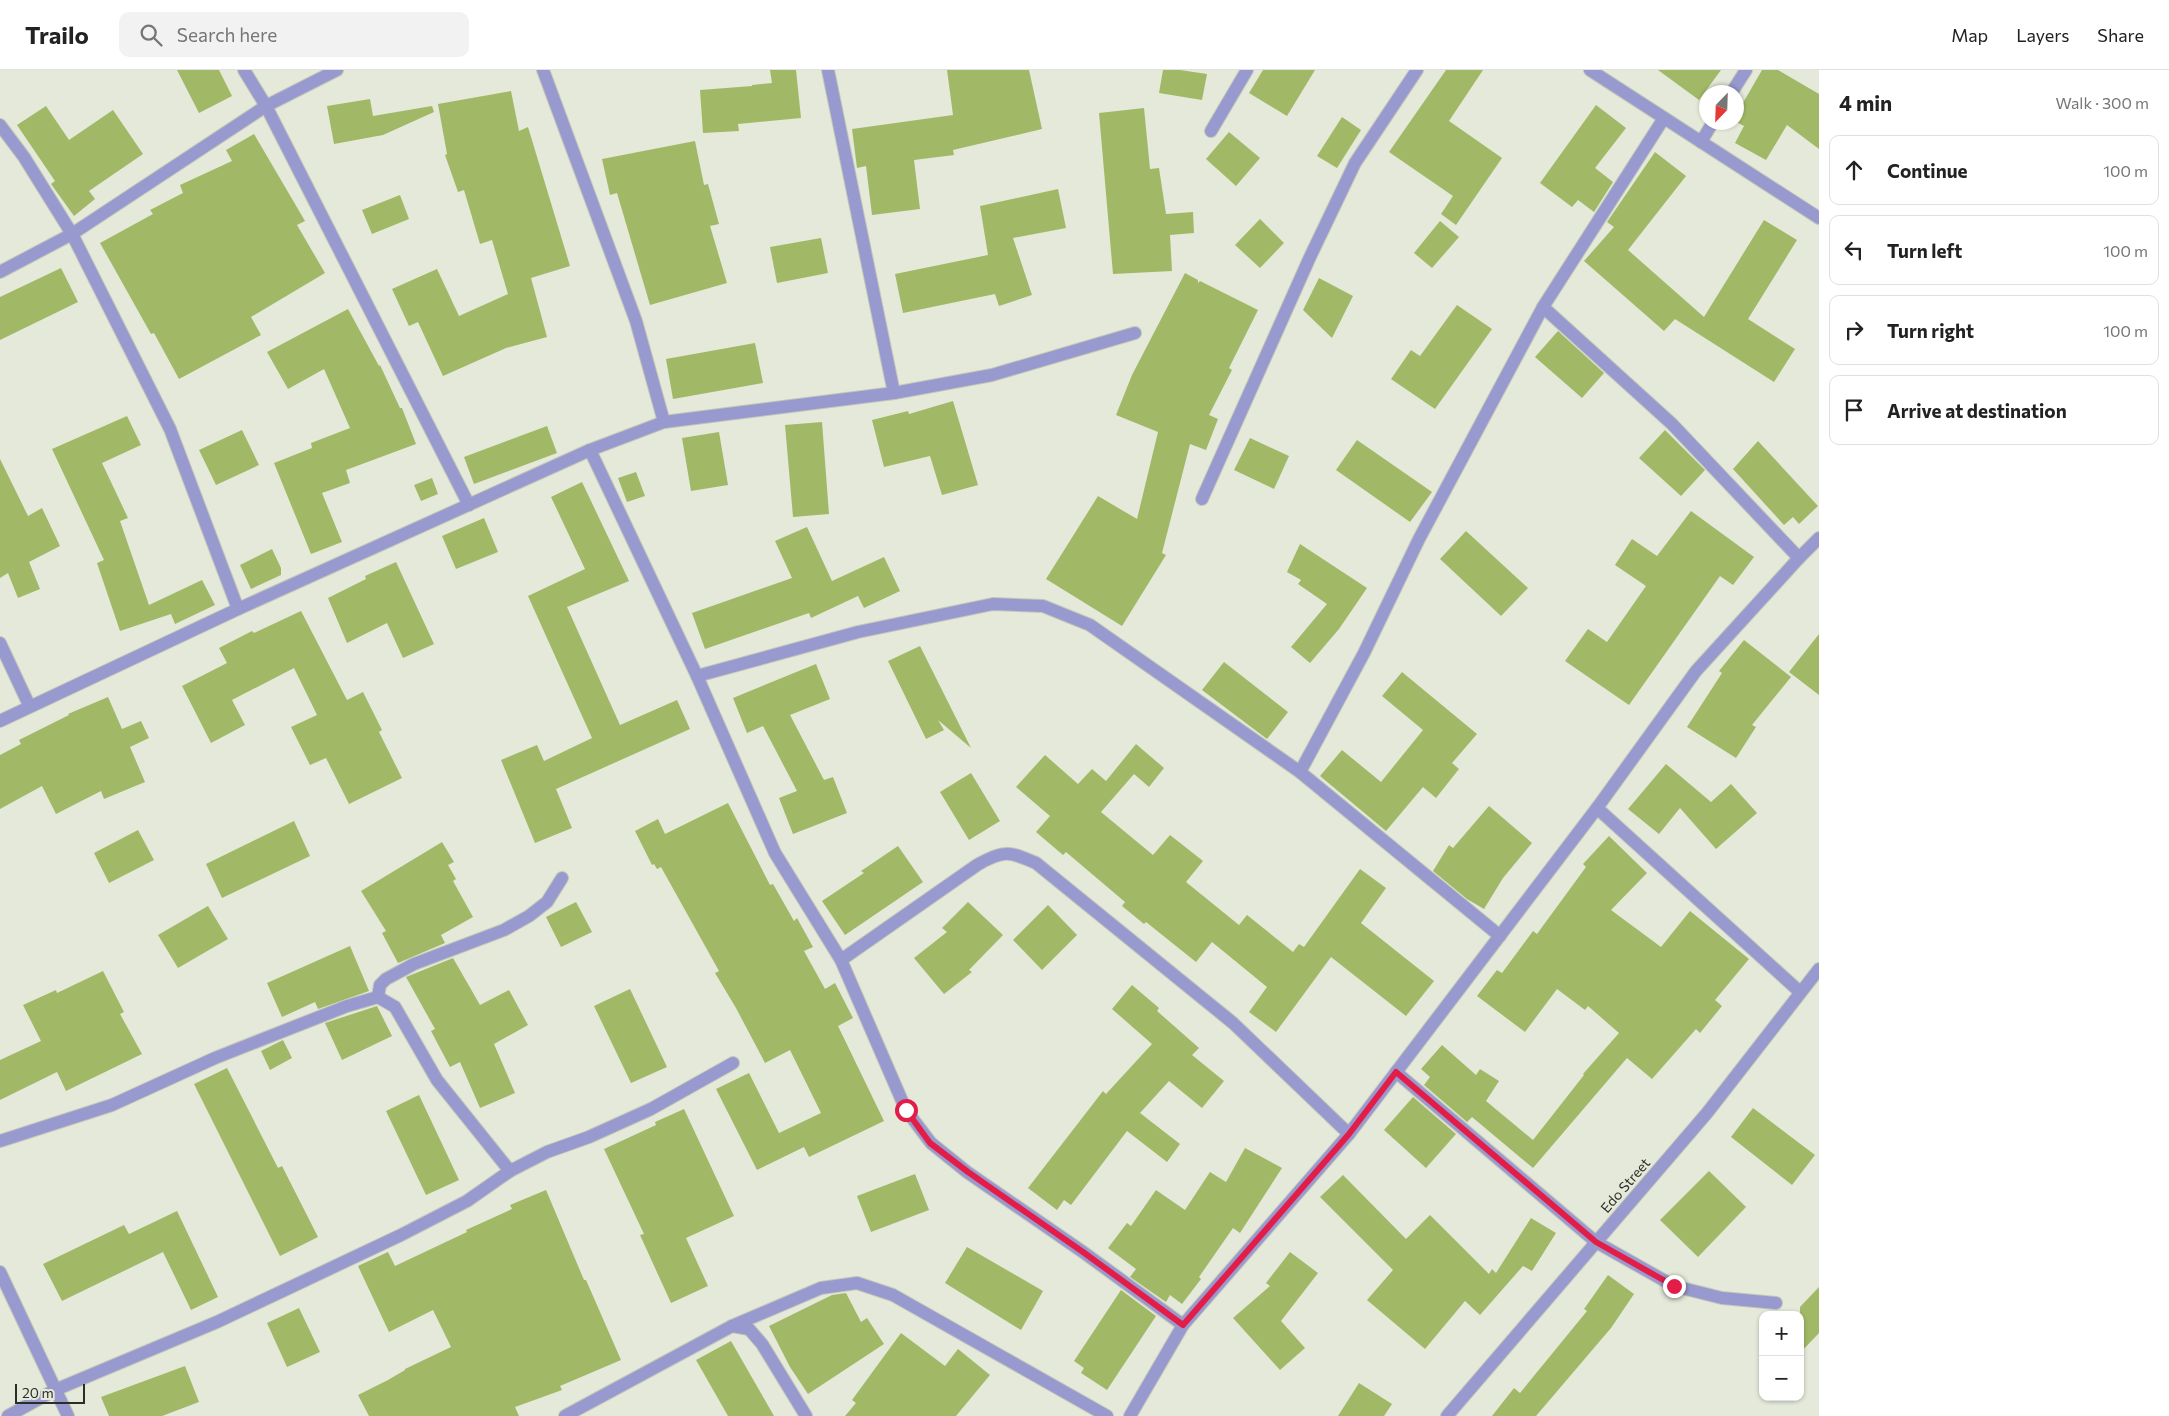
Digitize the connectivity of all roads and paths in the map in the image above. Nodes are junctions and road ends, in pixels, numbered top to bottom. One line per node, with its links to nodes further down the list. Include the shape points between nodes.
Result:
1 (244, 70): 10 (street)
2 (336, 70): 10 (street)
3 (543, 70): 22 (street, via 636,321)
4 (828, 70): 21 (street)
5 (1247, 70): 14 (street)
6 (1417, 70): 24 (street, via 1355,163)
7 (1590, 70): 11 (street)
8 (1746, 70): 9 (street)
9 (1736, 85)
10 (266, 106): 17 (street); 25 (street)
11 (1664, 118): 15 (street); 19 (street)
12 (0, 125): 17 (street)
13 (1709, 130): 15 (street)
14 (1211, 131)
15 (1702, 142): 16 (street)
16 (1819, 218)
17 (72, 234): 18 (street); 28 (street, via 170,429)
18 (0, 272)
19 (1543, 307): 27 (street, via 1672,424); 33 (street)
20 (1135, 333): 21 (street, via 992,375)
21 (894, 393): 22 (street)
22 (664, 422): 23 (street)
23 (590, 450): 25 (street); 30 (street)
24 (1202, 499)
25 (469, 505): 28 (street)
26 (1819, 538): 27 (street)
27 (1799, 558): 34 (street, via 1696,670)
28 (238, 609): 31 (street)
29 (0, 643): 31 (street)
30 (697, 676): 33 (street, via 858,632 993,604 1043,606 1090,625); 37 (street, via 775,853)
31 (29, 705): 32 (street)
32 (0, 721)
33 (1300, 772): 36 (street)
34 (1597, 808): 36 (street); 39 (street)
35 (562, 878): 40 (street, via 547,902 529,916 504,930 386,978 380,985)
36 (1500, 936): 42 (street)
37 (841, 960): 43 (street, via 977,865 994,855 1015,853 1036,864 1233,1023); 49 (street, via 906,1110 930,1143)
38 (1819, 969): 39 (street, Edo Street)
39 (1800, 992): 46 (street, Edo Street, via 1707,1113)
40 (378, 997): 44 (street, via 215,1058 112,1105); 45 (street, via 395,1007 437,1080)
41 (733, 1063): 45 (street, via 651,1109)
42 (1396, 1072): 43 (street); 46 (street)
43 (1349, 1134): 49 (street)
44 (0, 1141)
45 (510, 1171): 51 (street, via 468,1201 401,1235 216,1322)
46 (1596, 1242): 48 (street, via 1674,1286 1722,1298); 58 (street, Edo Street)
47 (0, 1272): 51 (street)
48 (1776, 1303)
49 (1183, 1325): 57 (street)
50 (732, 1326): 54 (street); 55 (street, via 749,1328); 56 (street, via 822,1288 857,1282 893,1295)
51 (56, 1390): 52 (street); 53 (street)
52 (8, 1416)
53 (68, 1416)
54 (566, 1416)
55 (806, 1416)
56 (1107, 1416)
57 (1130, 1416)
58 (1447, 1416)

